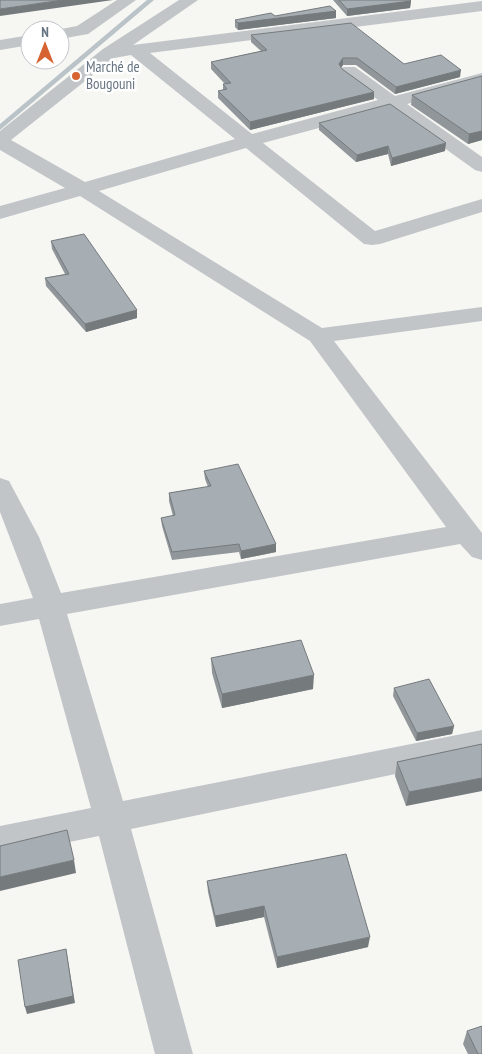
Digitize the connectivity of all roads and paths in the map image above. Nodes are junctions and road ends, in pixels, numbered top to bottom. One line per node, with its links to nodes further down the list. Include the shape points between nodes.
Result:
1 (128, 0): 4 (street, via 82,30)
2 (190, 0): 8 (street)
3 (482, 6): 7 (street)
4 (70, 32)
5 (20, 42): 6 (street)
6 (0, 45)
7 (135, 50): 8 (street); 13 (street)
8 (110, 53): 12 (street)
9 (349, 71): 11 (street)
10 (482, 78): 11 (street)
11 (392, 100): 13 (street); 14 (street)
12 (0, 141): 15 (street)
13 (248, 141): 15 (street); 16 (street, via 372,238)
14 (482, 166)
15 (82, 189): 17 (street); 19 (street)
16 (482, 205)
17 (0, 213)
18 (482, 314): 19 (street)
19 (318, 336): 21 (street)
20 (0, 487): 22 (street, via 13,509)
21 (474, 542): 22 (street)
22 (50, 606): 23 (street); 25 (street)
23 (0, 615)
24 (482, 743): 25 (street)
25 (112, 818): 26 (street); 27 (street)
26 (0, 841)
27 (174, 1054)

